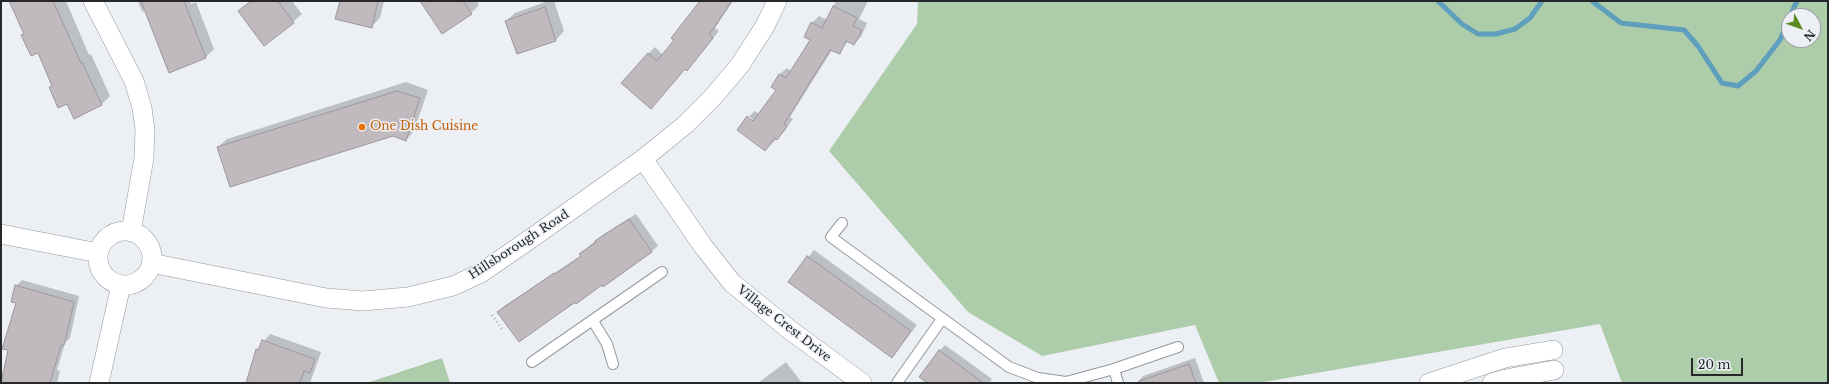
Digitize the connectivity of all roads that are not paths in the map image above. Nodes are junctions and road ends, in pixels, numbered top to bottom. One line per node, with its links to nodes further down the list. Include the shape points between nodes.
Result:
1 (93, 1): 5 (street, via 134,82 142,108 145,129 144,158)
2 (777, 1): 3 (street, Hillsborough Road, via 765,26 740,65 713,97 686,124)
3 (643, 159): 8 (street, Hillsborough Road, via 480,273 453,286 408,298 363,301 326,298); 20 (street, Village Crest Drive, via 732,283)
4 (842, 223): 11 (lane, via 831,237)
5 (131, 232): 7 (street, via 123,231 107,238); 8 (street, via 139,235 150,247)
6 (1, 234): 7 (street)
7 (98, 253): 10 (street, via 98,262 105,277)
8 (151, 263): 10 (street, via 149,270 137,282)
9 (662, 272): 12 (lane)
10 (121, 285): 19 (street)
11 (942, 319): 17 (lane, via 1009,367 1038,378 1066,382); 21 (lane)
12 (593, 321): 15 (lane); 16 (lane, via 607,344)
13 (1178, 347): 17 (lane)
14 (1554, 350): 23 (street, via 1505,358)
15 (532, 362)
16 (613, 364)
17 (1114, 369): 22 (lane)
18 (1554, 370): 24 (street)
19 (99, 383)
20 (862, 383)
21 (897, 383)
22 (1118, 383)
23 (1429, 383)
24 (1492, 383)

